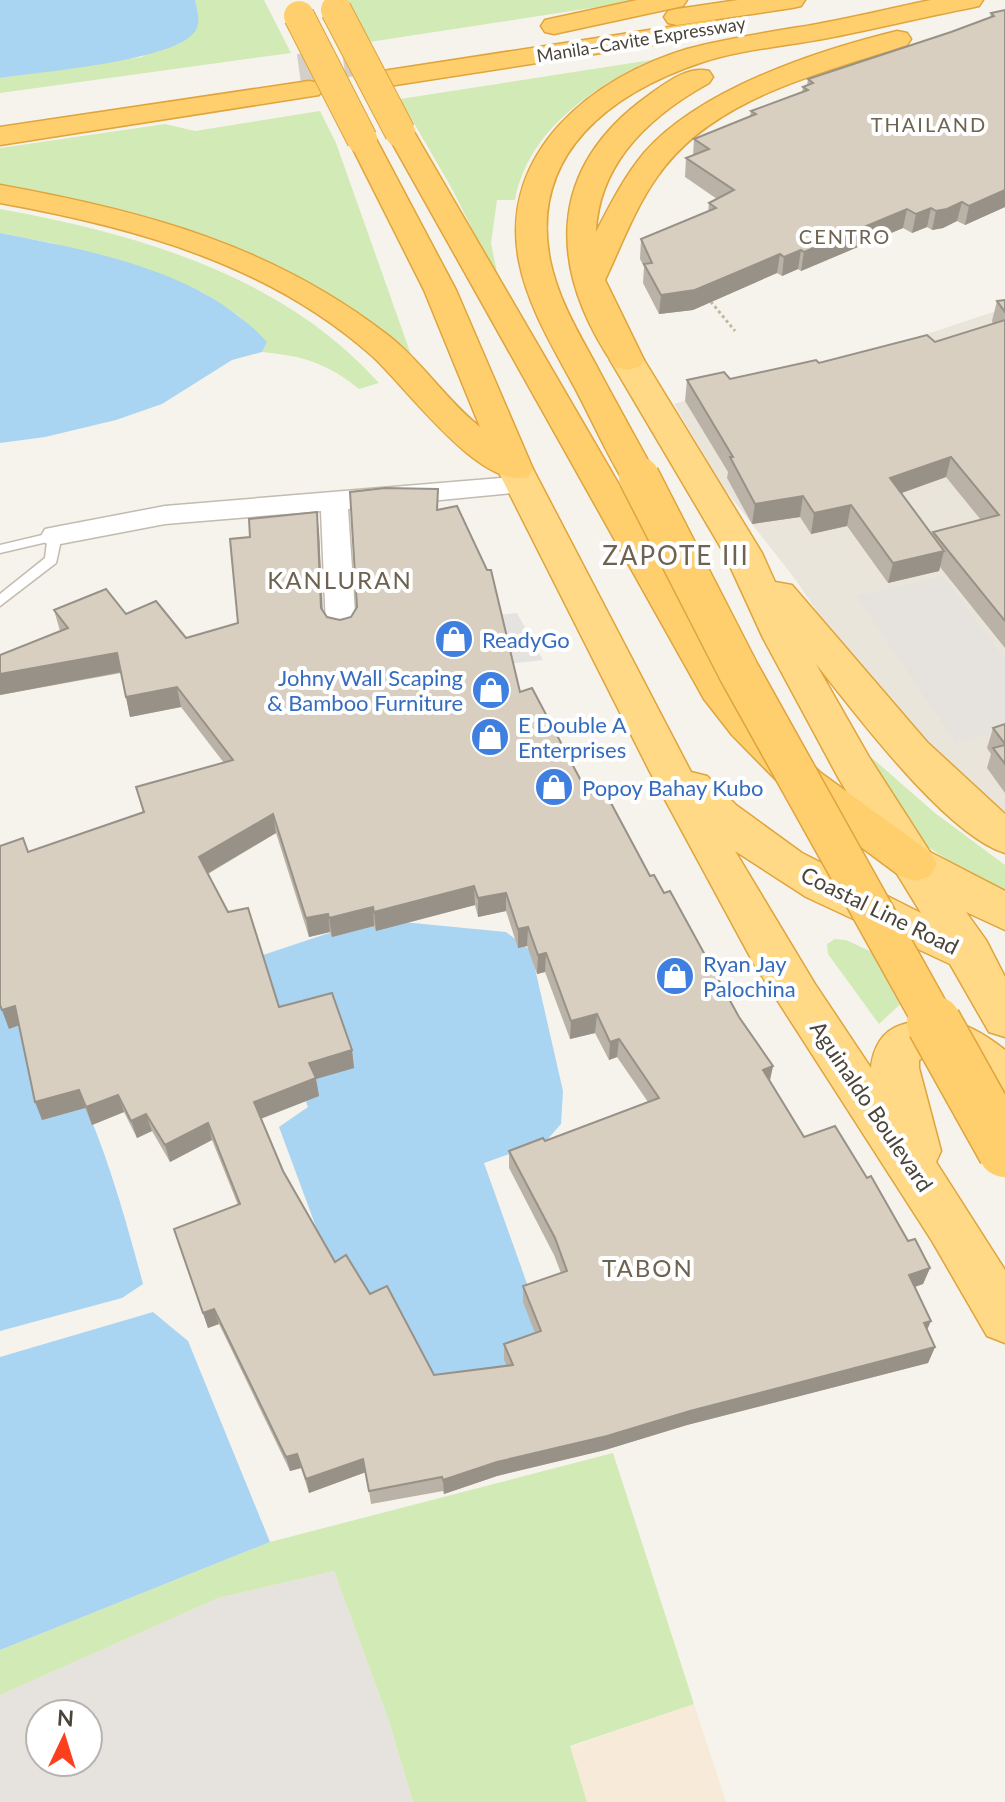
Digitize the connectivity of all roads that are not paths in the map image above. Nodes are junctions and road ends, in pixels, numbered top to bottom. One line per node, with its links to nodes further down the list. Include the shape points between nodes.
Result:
1 (674, 0): 9 (highway)
2 (792, 0): 9 (highway, Manila–Cavite Expressway)
3 (893, 0): 9 (highway, Manila–Cavite Expressway, via 383,68)
4 (970, 0): 8 (highway)
5 (987, 0): 13 (highway, via 955,18 766,86 679,134 636,186)
6 (333, 5): 23 (highway, bridge, via 718,689 806,784)
7 (296, 8): 14 (highway, bridge, via 440,290)
8 (829, 29): 13 (highway, via 711,71 639,115 607,154 583,211 580,233); 29 (highway, bridge, via 705,53 620,88 570,129 538,178 529,228 548,306 739,672)
9 (501, 40)
10 (0, 113): 11 (highway, via 304,79)
11 (0, 136)
12 (0, 194): 14 (highway, via 177,233 281,279 381,346 456,425)
13 (588, 282): 18 (highway, via 627,360)
14 (520, 477): 15 (street); 21 (highway, Aguinaldo Boulevard)
15 (334, 501): 16 (street, via 165,515); 20 (street)
16 (55, 536): 17 (lane); 19 (lane, via 51,560)
17 (0, 549)
18 (743, 553): 22 (highway, via 904,747); 23 (highway, via 811,691)
19 (0, 601)
20 (341, 627)
21 (656, 746): 25 (highway, Coastal Line Road, via 715,813 765,853 842,897); 30 (highway, Aguinaldo Boulevard, via 773,957)
22 (1004, 835)
23 (915, 864): 24 (highway); 25 (highway)
24 (1005, 912)
25 (964, 950): 26 (highway, Coastal Line Road); 27 (highway)
26 (1005, 968)
27 (1005, 1018)
28 (1005, 1078): 30 (highway, via 947,1038 928,1036 902,1045 895,1068)
29 (1005, 1150)
30 (927, 1188): 31 (highway, Aguinaldo Boulevard)
31 (1005, 1319)

